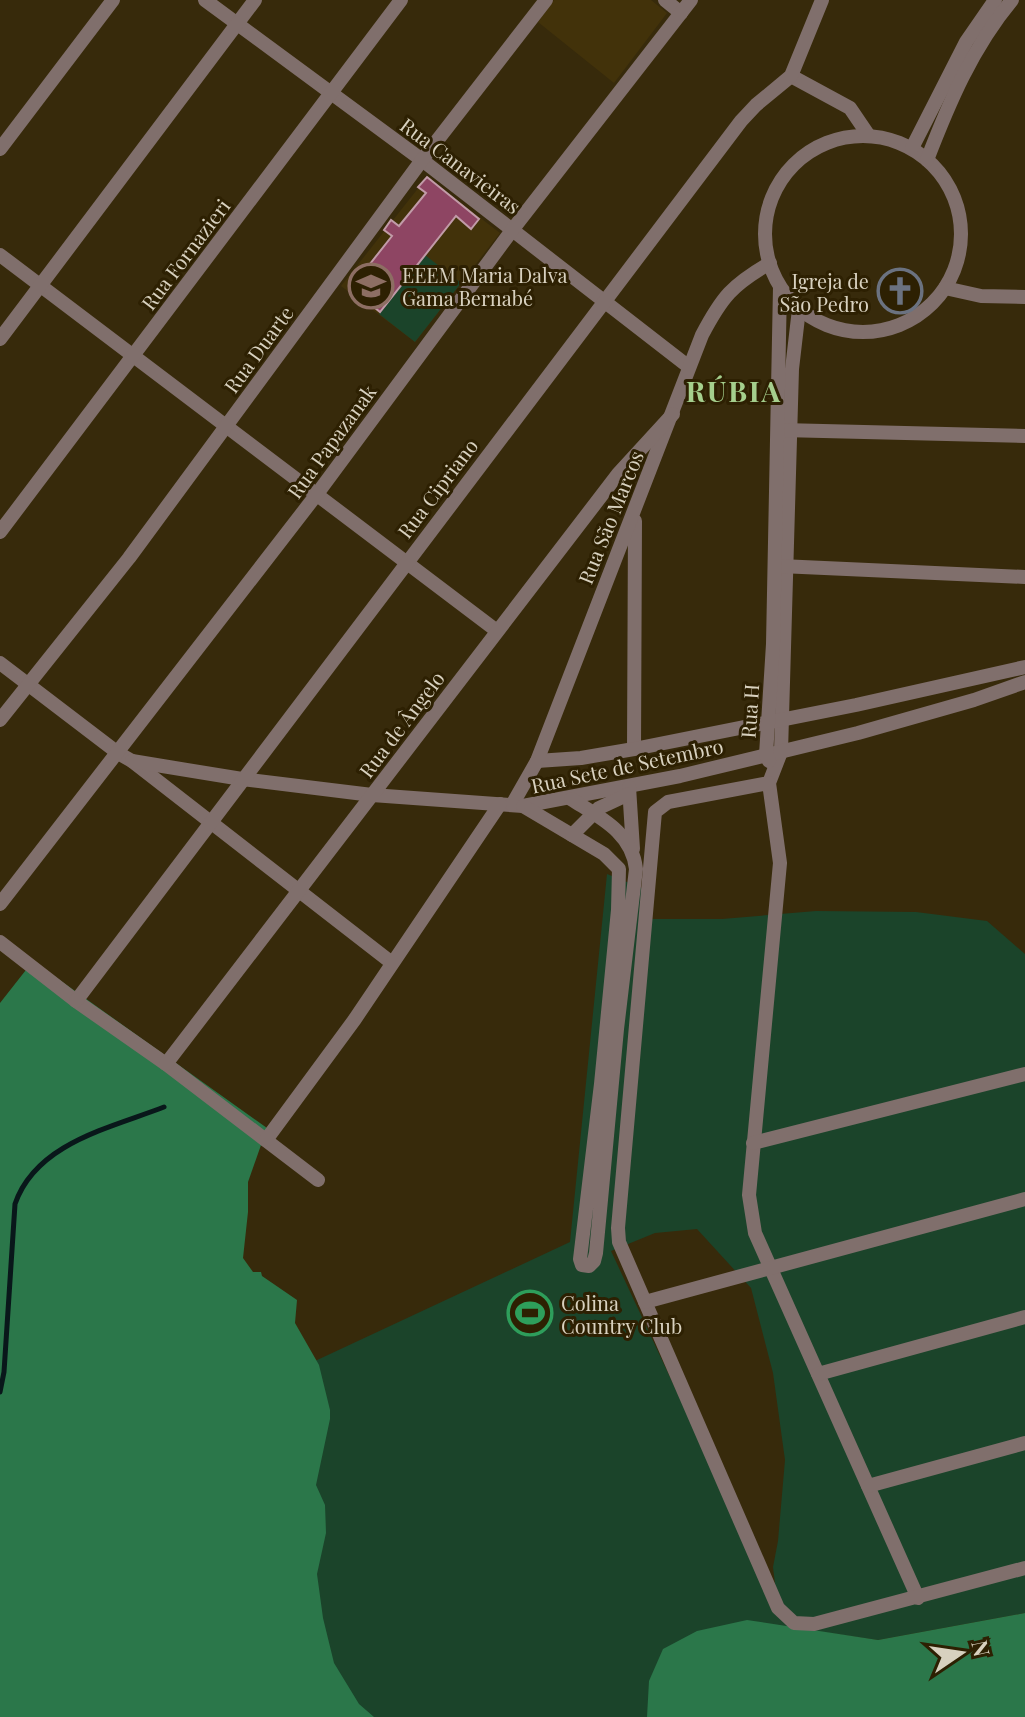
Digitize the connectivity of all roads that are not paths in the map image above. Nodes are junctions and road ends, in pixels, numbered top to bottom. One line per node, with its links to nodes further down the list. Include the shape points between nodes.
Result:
1 (113, 0): 17 (street)
2 (205, 0): 12 (street, Rua Canavieiras)
3 (255, 0): 12 (street)
4 (401, 0): 14 (street, Rua Fornazieri)
5 (546, 0): 18 (street, Rua Duarte)
6 (665, 0): 11 (street)
7 (691, 0): 11 (street, Rua Papazanak)
8 (822, 0): 13 (street, Rua Cipriano)
9 (995, 0): 16 (street, via 966,42)
10 (1012, 0): 19 (street, via 968,64)
11 (681, 13): 20 (street, Rua Papazanak)
12 (236, 24): 14 (street, Rua Canavieiras); 23 (street)
13 (791, 76): 15 (street, via 850,108); 27 (street, Rua Cipriano, via 741,121)
14 (330, 92): 18 (street, Rua Canavieiras); 30 (street, Rua Fornazieri)
15 (869, 136): 16 (street); 22 (street, via 839,138 813,148 792,165 776,187 767,213)
16 (912, 148): 19 (street)
17 (0, 149)
18 (422, 160): 20 (street, Rua Canavieiras); 33 (street, Rua Duarte)
19 (927, 160): 25 (street, via 951,193 961,233)
20 (513, 229): 27 (street, Rua Canavieiras); 36 (street, Rua Papazanak)
21 (0, 255): 23 (street)
22 (770, 263): 24 (street); 31 (street, Rua São Marcos, via 723,297)
23 (41, 285): 29 (street); 30 (street)
24 (780, 287): 28 (street); 34 (street, Rua H)
25 (945, 288): 26 (street); 28 (street, via 905,323 878,332 836,328)
26 (1025, 297)
27 (606, 301): 31 (street, Rua Canavieiras); 39 (street, Rua Cipriano)
28 (799, 309): 34 (street, Rua H)
29 (0, 339)
30 (134, 356): 33 (street); 38 (street, Rua Fornazieri)
31 (689, 367): 32 (street, Rua São Marcos)
32 (673, 414): 37 (street, Rua São Marcos); 42 (street, Rua de Ângelo, via 618,474)
33 (225, 427): 36 (street); 46 (street, Rua Duarte)
34 (784, 430): 35 (street); 40 (street, Rua H)
35 (1025, 436)
36 (317, 494): 39 (street); 50 (street, Rua Papazanak)
37 (635, 512): 49 (street); 51 (street, Rua São Marcos)
38 (0, 532)
39 (404, 563): 42 (street); 53 (street, Rua Cipriano)
40 (781, 566): 41 (street); 48 (street, Rua H, via 772,678)
41 (1025, 577)
42 (497, 631): 55 (street, Rua de Ângelo)
43 (0, 663): 46 (street)
44 (1025, 667): 48 (street, Rua Sete de Setembro)
45 (1025, 682): 52 (street, Rua Sete de Setembro)
46 (28, 685): 47 (street, Rua Duarte); 50 (street)
47 (0, 720)
48 (775, 720): 49 (street, Rua Sete de Setembro); 52 (street, Rua H)
49 (634, 749): 51 (street, Rua Sete de Setembro)
50 (125, 757): 53 (street, Rua Sete de Setembro); 59 (street); 63 (street, Rua Papazanak)
51 (537, 761): 57 (street, Rua São Marcos)
52 (772, 765): 54 (street, Rua Sete de Setembro); 70 (street, Rua H, via 780,863); 74 (street, via 668,802 655,812 618,1228)
53 (242, 779): 55 (street, Rua Sete de Setembro); 59 (street, Rua Cipriano)
54 (629, 790): 56 (street, Rua Sete de Setembro); 58 (street); 61 (street)
55 (372, 795): 57 (street, Rua Sete de Setembro); 62 (street, Rua de Ângelo)
56 (571, 799): 57 (street, Rua Sete de Setembro); 58 (street)
57 (512, 805): 60 (street); 65 (street, Rua São Marcos)
58 (592, 813): 60 (street); 61 (street, via 620,832)
59 (210, 821): 62 (street); 66 (street, Rua Cipriano)
60 (572, 835): 61 (street, via 614,862 620,876 580,1259 586,1266 596,1253 636,878)
61 (633, 854)
62 (300, 891): 65 (street); 67 (street, Rua de Ângelo)
63 (0, 904)
64 (0, 942): 66 (street)
65 (392, 963): 69 (street, Rua São Marcos)
66 (76, 1001): 67 (street)
67 (166, 1064): 69 (street)
68 (1025, 1074): 70 (street)
69 (266, 1140): 71 (street)
70 (753, 1143): 73 (street, Rua H, via 749,1195 755,1233)
71 (318, 1180)
72 (1025, 1199): 73 (street)
73 (772, 1269): 74 (street); 76 (street, Rua H)
74 (645, 1302): 80 (street, via 778,1608 794,1623 814,1624)
75 (1025, 1317): 76 (street)
76 (818, 1374): 78 (street, Rua H)
77 (1025, 1443): 78 (street)
78 (868, 1486): 80 (street, Rua H)
79 (1025, 1568): 80 (street)
80 (918, 1598)

